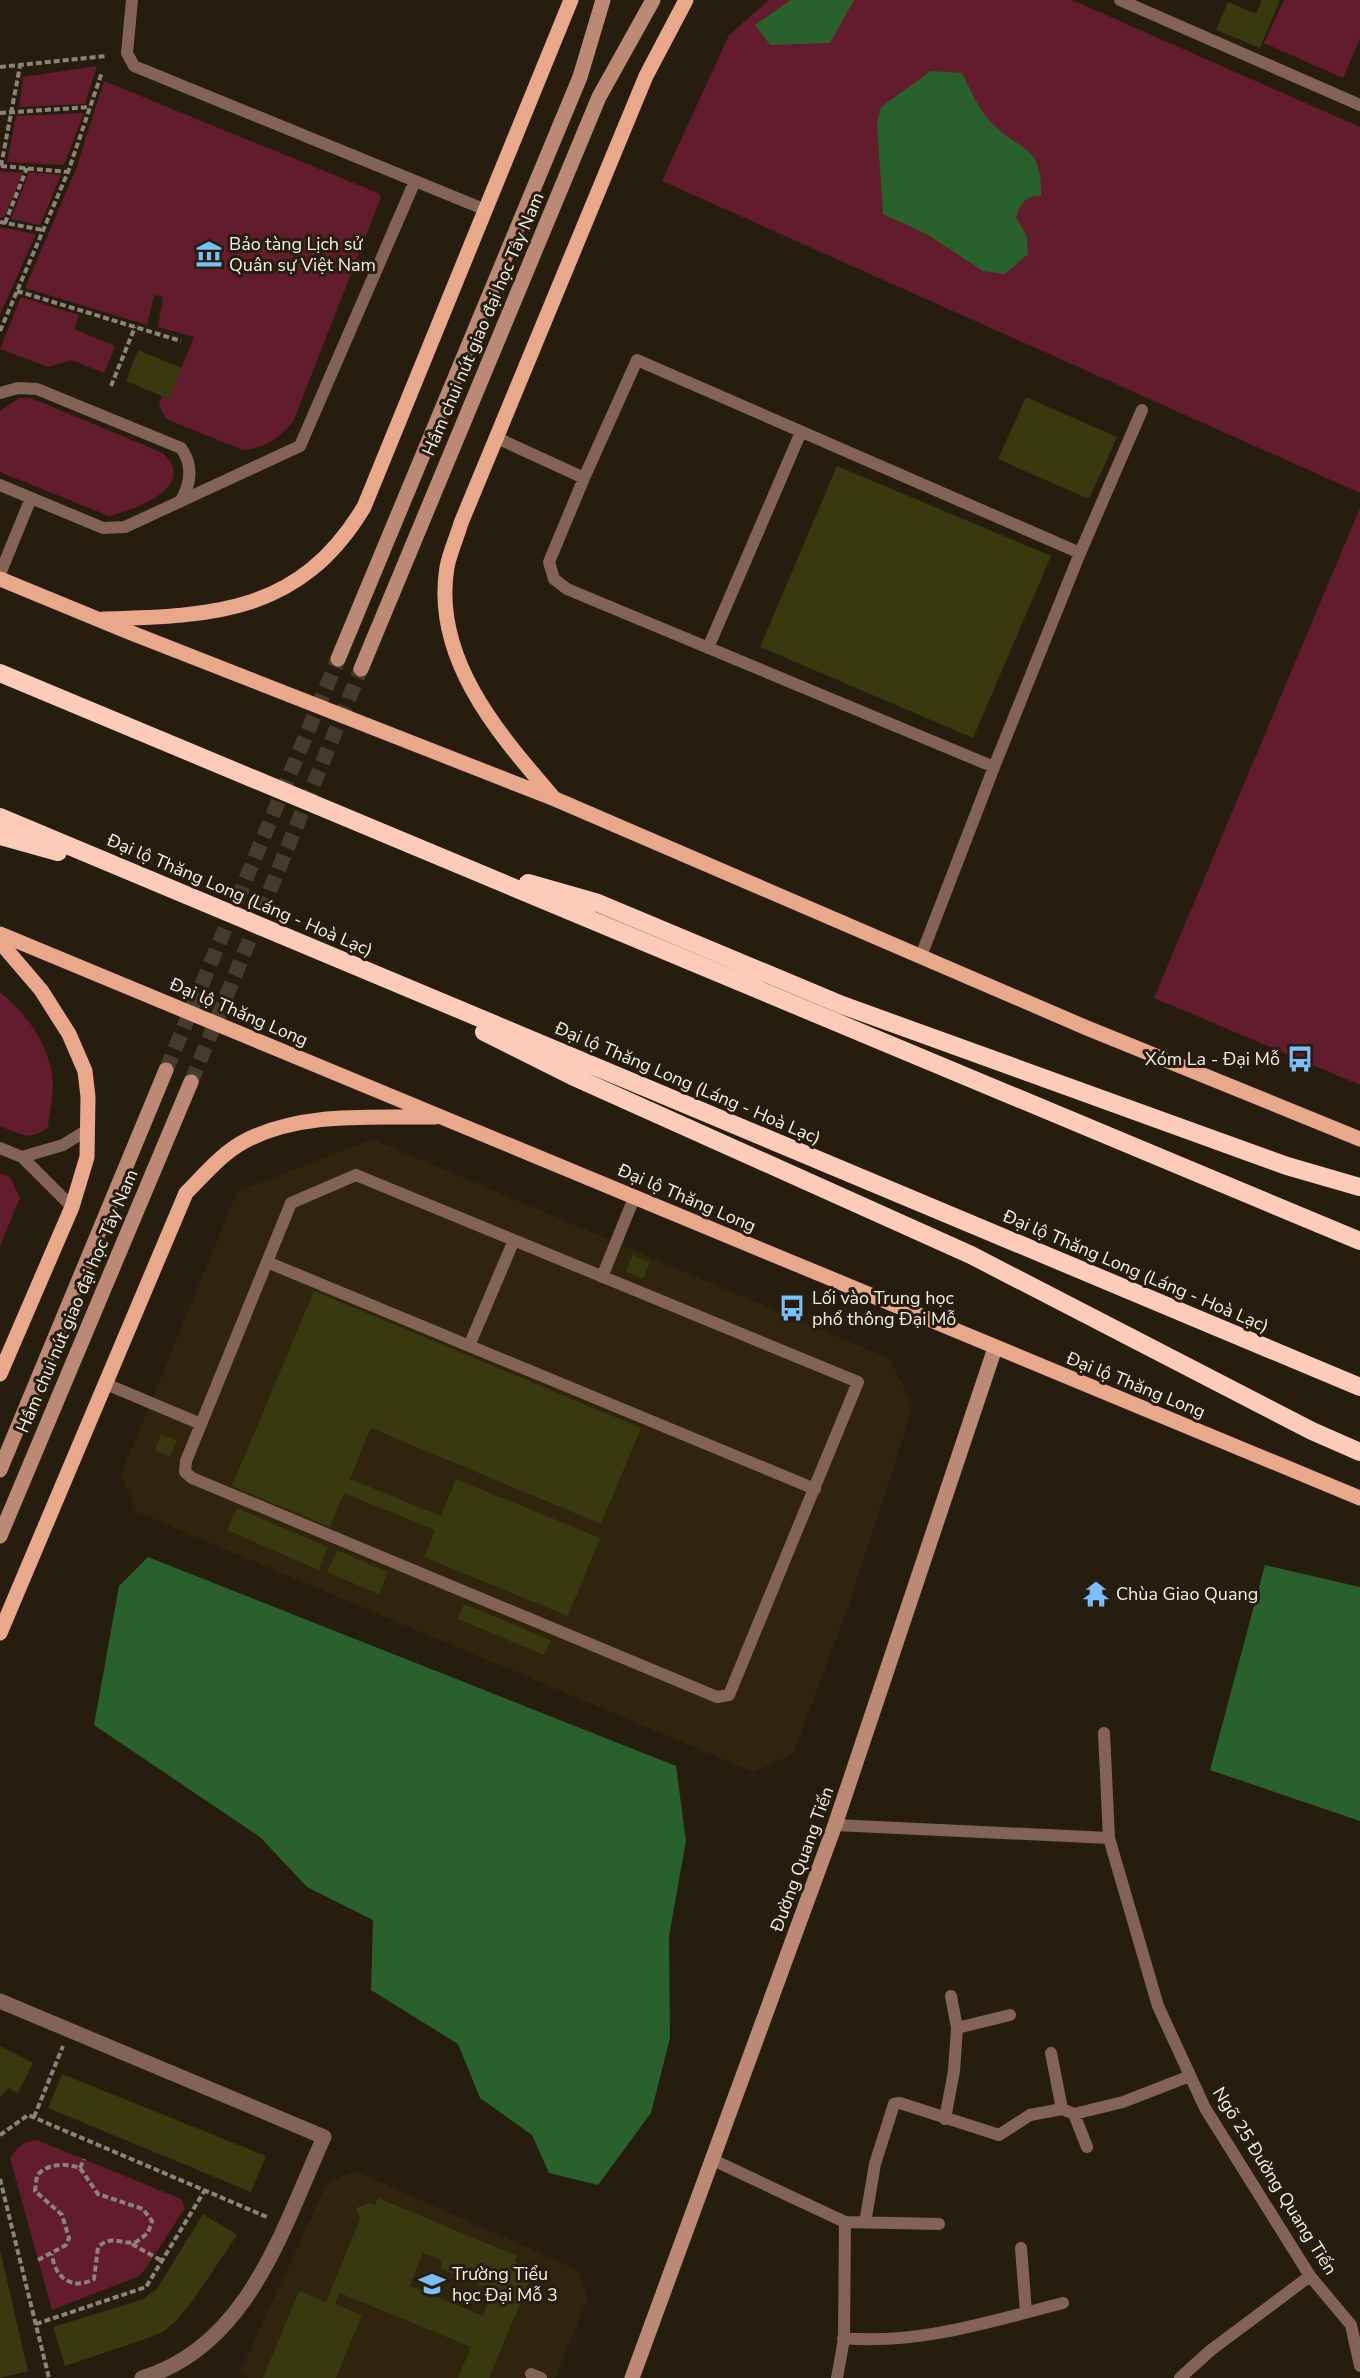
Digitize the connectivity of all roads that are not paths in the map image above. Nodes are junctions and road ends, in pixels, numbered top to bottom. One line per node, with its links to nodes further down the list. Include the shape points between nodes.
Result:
1 (132, 0): 10 (lane, via 127,53 134,66)
2 (571, 0): 11 (main road)
3 (603, 0): 25 (street, Hầm chui nút giao đại học Tây Nam, via 580,77)
4 (653, 0): 27 (street, Hầm chui nút giao đại học Tây Nam, via 598,97)
5 (686, 0): 15 (main road, via 646,76)
6 (1120, 0): 8 (lane)
7 (1147, 0): 8 (lane)
8 (1133, 6): 9 (lane)
9 (1360, 105)
10 (415, 182): 11 (lane); 19 (lane, via 300,446)
11 (486, 210): 23 (main road, via 364,507 336,548 287,588 256,601 216,612 175,617)
12 (0, 393): 19 (lane, via 18,388 38,389 181,448 189,458 190,471 189,488)
13 (1142, 410): 20 (lane)
14 (801, 432): 16 (lane, via 637,360); 20 (lane); 24 (lane)
15 (496, 438): 16 (lane); 31 (main road, via 447,566 446,617 458,659 479,703 512,750)
16 (584, 478): 24 (lane, via 549,562 554,579 567,589)
17 (0, 485): 18 (lane)
18 (30, 498): 19 (lane, via 103,528 125,527); 21 (lane)
19 (179, 503)
20 (1080, 553): 30 (lane)
21 (0, 574)
22 (0, 579): 23 (main road)
23 (96, 619): 31 (main road)
24 (708, 648): 30 (lane)
25 (338, 659)
26 (0, 666): 29 (highway)
27 (361, 669)
28 (0, 673): 29 (highway)
29 (46, 692): 34 (highway)
30 (994, 767): 39 (lane)
31 (555, 799): 39 (main road)
32 (0, 817): 35 (highway, Đại lộ Thăng Long (Láng - Hoà Lạc))
33 (0, 836): 35 (highway)
34 (447, 859): 47 (highway, via 598,903 842,1005 1287,1166); 51 (highway)
35 (126, 870): 38 (highway, Đại lộ Thăng Long (Láng - Hoà Lạc))
36 (0, 934): 42 (main road, Đại lộ Thăng Long)
37 (0, 942): 43 (main road, via 40,990 69,1034 85,1071)
38 (327, 954): 58 (highway, Đại lộ Thăng Long (Láng - Hoà Lạc)); 60 (highway, via 572,1076 971,1255)
39 (921, 956): 44 (main road)
40 (166, 1070): 61 (street, Hầm chui nút giao đại học Tây Nam)
41 (191, 1082): 66 (street, Hầm chui nút giao đại học Tây Nam)
42 (442, 1117): 48 (main road, Đại lộ Thăng Long); 57 (main road, via 326,1118 245,1141 211,1167 186,1193)
43 (87, 1130): 46 (lane, via 63,1145); 49 (main road, via 87,1157)
44 (1360, 1139)
45 (0, 1148): 46 (lane)
46 (22, 1157): 49 (lane)
47 (1360, 1187)
48 (634, 1198): 53 (lane); 55 (main road, Đại lộ Thăng Long)
49 (72, 1208): 56 (main road)
50 (514, 1240): 52 (lane, via 356,1175 291,1203); 53 (lane); 54 (lane)
51 (1360, 1241)
52 (267, 1262): 54 (lane); 59 (lane)
53 (602, 1277): 64 (lane, via 858,1382)
54 (469, 1346): 64 (lane)
55 (995, 1348): 62 (main road, Đại lộ Thăng Long); 69 (street, Đường Quang Tiến)
56 (2, 1365)
57 (106, 1384): 59 (lane); 67 (main road)
58 (1360, 1387)
59 (201, 1424): 64 (lane, via 185,1467 192,1478 717,1697 732,1690)
60 (1360, 1452)
61 (0, 1470)
62 (1301, 1473): 63 (main road); 65 (main road, Đại lộ Thăng Long)
63 (1360, 1488)
64 (815, 1489)
65 (1360, 1498)
66 (0, 1536)
67 (0, 1633)
68 (1104, 1733): 70 (lane, Ngõ 25 Đường Quang Tiến)
69 (835, 1825): 70 (lane); 81 (street, Đường Quang Tiến)
70 (1109, 1838): 76 (lane, Ngõ 25 Đường Quang Tiến, via 1158,2006)
71 (951, 1996): 74 (lane)
72 (0, 2001): 92 (street, via 324,2137 265,2266 233,2317 186,2356)
73 (1010, 2015): 74 (lane)
74 (957, 2028): 79 (lane)
75 (1051, 2053): 77 (lane)
76 (1190, 2076): 78 (lane, via 1123,2102); 86 (lane, Ngõ 25 Đường Quang Tiến, via 1204,2108)
77 (1062, 2109): 78 (lane); 79 (lane, via 1030,2115 999,2135)
78 (1074, 2114): 80 (lane)
79 (945, 2119): 83 (lane, via 900,2103 892,2106 875,2164)
80 (1087, 2147)
81 (713, 2160): 82 (lane); 93 (street, Đường Quang Tiến)
82 (845, 2222): 83 (lane); 90 (lane)
83 (865, 2223): 84 (lane)
84 (939, 2224)
85 (1021, 2248): 88 (lane)
86 (1310, 2276): 89 (lane, Ngõ 25 Đường Quang Tiến); 95 (lane)
87 (1063, 2302): 88 (lane)
88 (1026, 2312): 90 (lane, via 948,2332 881,2340)
89 (1355, 2325): 91 (lane, Ngõ 25 Đường Quang Tiến)
90 (843, 2338): 94 (lane)
91 (1360, 2366)
92 (142, 2378)
93 (632, 2378)
94 (837, 2378)
95 (1180, 2378)

